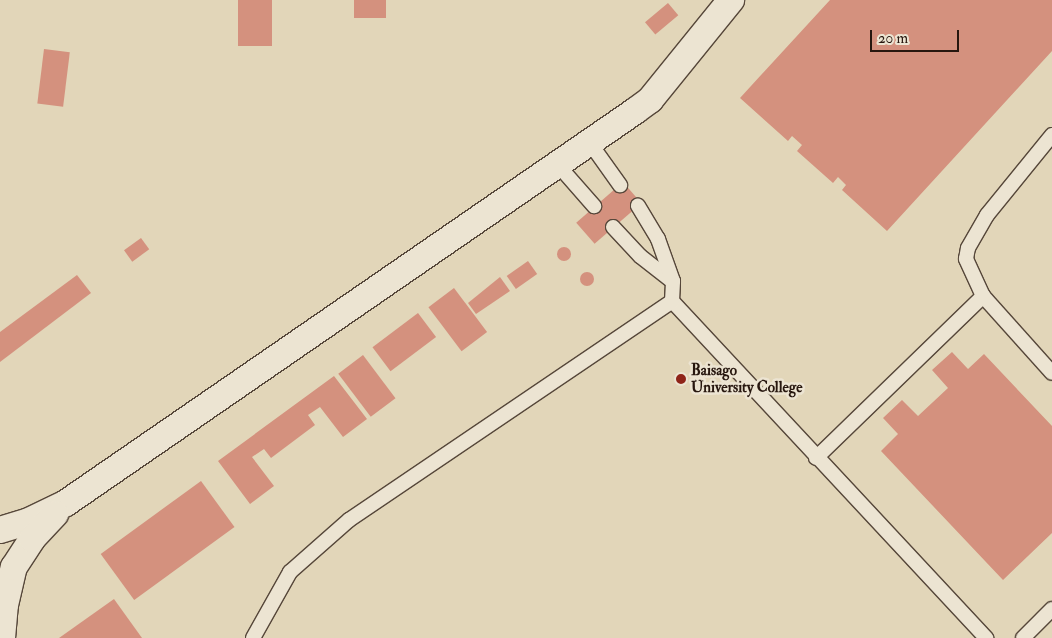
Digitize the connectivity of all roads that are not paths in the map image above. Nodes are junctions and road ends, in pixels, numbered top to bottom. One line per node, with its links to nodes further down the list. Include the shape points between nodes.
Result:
1 (726, 2): 3 (street, via 650,100)
2 (1052, 135): 10 (lane, via 987,214 968,248 966,258)
3 (590, 143): 4 (street); 5 (lane)
4 (558, 165): 6 (lane); 14 (street)
5 (620, 185)
6 (594, 206)
7 (638, 206): 9 (lane, via 658,240)
8 (612, 227): 9 (lane, via 640,256)
9 (673, 282): 11 (lane)
10 (983, 296): 12 (lane); 13 (lane)
11 (672, 300): 13 (lane); 18 (lane, via 348,520 290,572)
12 (1052, 372)
13 (816, 458): 19 (lane)
14 (66, 503): 15 (street, via 29,521); 17 (street, via 32,538 14,567)
15 (0, 530)
16 (1052, 609): 20 (lane)
17 (2, 638)
18 (253, 638)
19 (986, 638)
20 (1023, 638)

